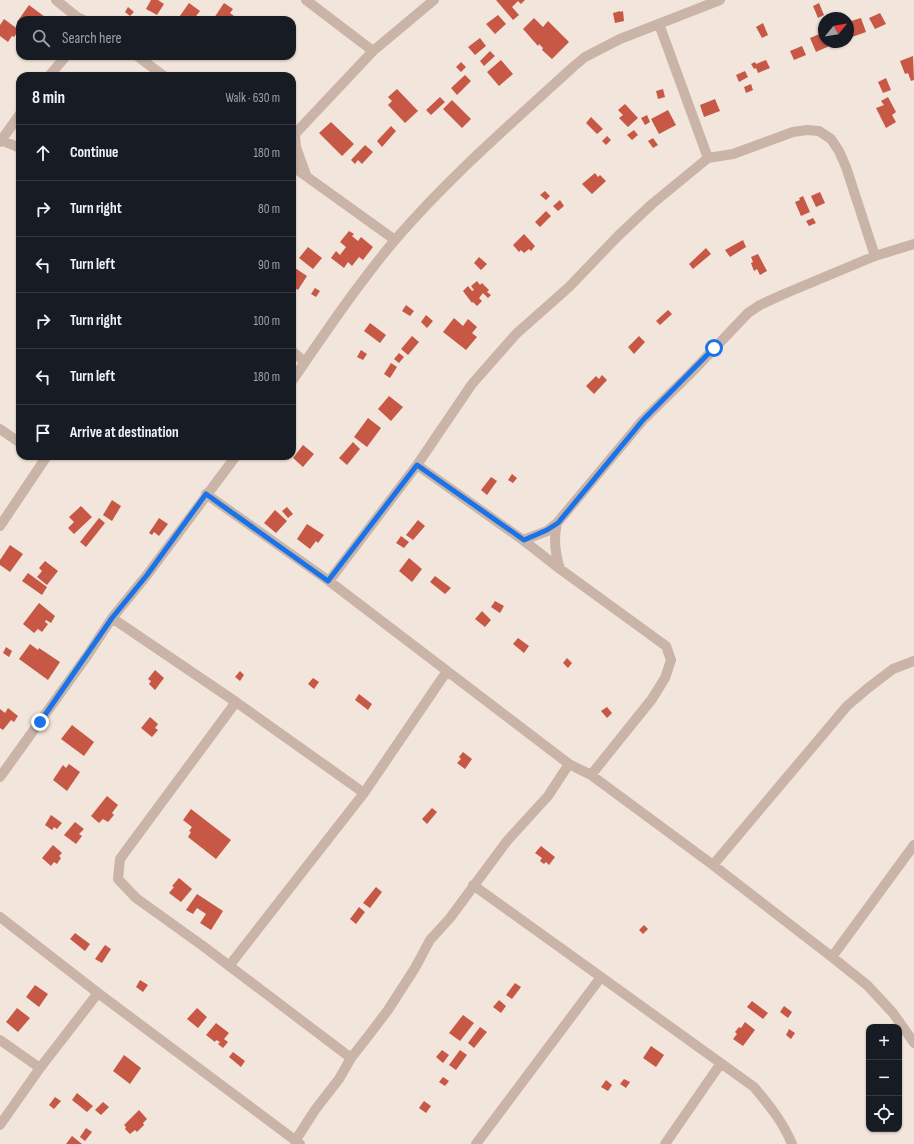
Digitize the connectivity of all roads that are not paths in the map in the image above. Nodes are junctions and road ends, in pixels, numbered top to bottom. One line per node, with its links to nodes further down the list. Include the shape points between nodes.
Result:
1 (56, 0): 5 (street)
2 (306, 0): 7 (street)
3 (434, 0): 7 (street)
4 (720, 0): 6 (street)
5 (76, 16)
6 (659, 24): 17 (street); 20 (street, via 620,39 585,57 479,154)
7 (373, 51): 13 (street)
8 (63, 60): 10 (street)
9 (142, 60): 11 (street)
10 (52, 72)
11 (159, 72)
12 (16, 120): 14 (street)
13 (296, 134)
14 (1, 141): 15 (street)
15 (16, 147)
16 (296, 147): 19 (street)
17 (708, 158): 22 (street, via 733,154 793,132 819,131 831,139 839,151); 30 (street, via 652,204 569,287 516,334 472,384)
18 (296, 169): 19 (street)
19 (306, 176): 20 (street)
20 (395, 240): 24 (street, via 349,298)
21 (914, 244): 22 (street)
22 (875, 256): 32 (street, via 778,296 748,313 643,420)
23 (296, 354): 24 (street)
24 (305, 362): 25 (street)
25 (296, 375)
26 (0, 429): 27 (street)
27 (16, 440)
28 (41, 460): 33 (street)
29 (233, 460): 31 (street)
30 (417, 465): 34 (street); 36 (street)
31 (206, 494): 36 (street); 37 (street)
32 (558, 523): 34 (street); 35 (street, via 555,547)
33 (0, 526)
34 (524, 540): 35 (street)
35 (560, 569): 42 (street, via 666,646 671,660 665,678 652,699)
36 (328, 581): 39 (street)
37 (112, 618): 40 (street); 43 (street)
38 (914, 661): 46 (street, via 893,670 846,706)
39 (447, 672): 41 (street); 44 (street)
40 (236, 702): 44 (street); 50 (street, via 120,859 118,879 136,898)
41 (570, 764): 42 (street); 47 (street, via 548,796 507,841)
42 (592, 775): 46 (street)
43 (0, 777)
44 (364, 793): 50 (street)
45 (914, 845): 49 (street)
46 (713, 865): 49 (street)
47 (473, 886): 51 (street); 55 (street, via 430,940 388,1010)
48 (0, 917): 52 (street)
49 (832, 957): 54 (street, via 867,985 893,1013)
50 (229, 966): 55 (street)
51 (601, 977): 56 (street); 60 (street)
52 (98, 993): 57 (street); 59 (street)
53 (0, 1040): 57 (street)
54 (914, 1043)
55 (351, 1058): 59 (street, via 339,1079 315,1110)
56 (721, 1063): 61 (street); 62 (street, via 754,1087 772,1108)
57 (40, 1068): 58 (street)
58 (0, 1125)
59 (298, 1142)
60 (476, 1144)
61 (664, 1144)
62 (792, 1144)

